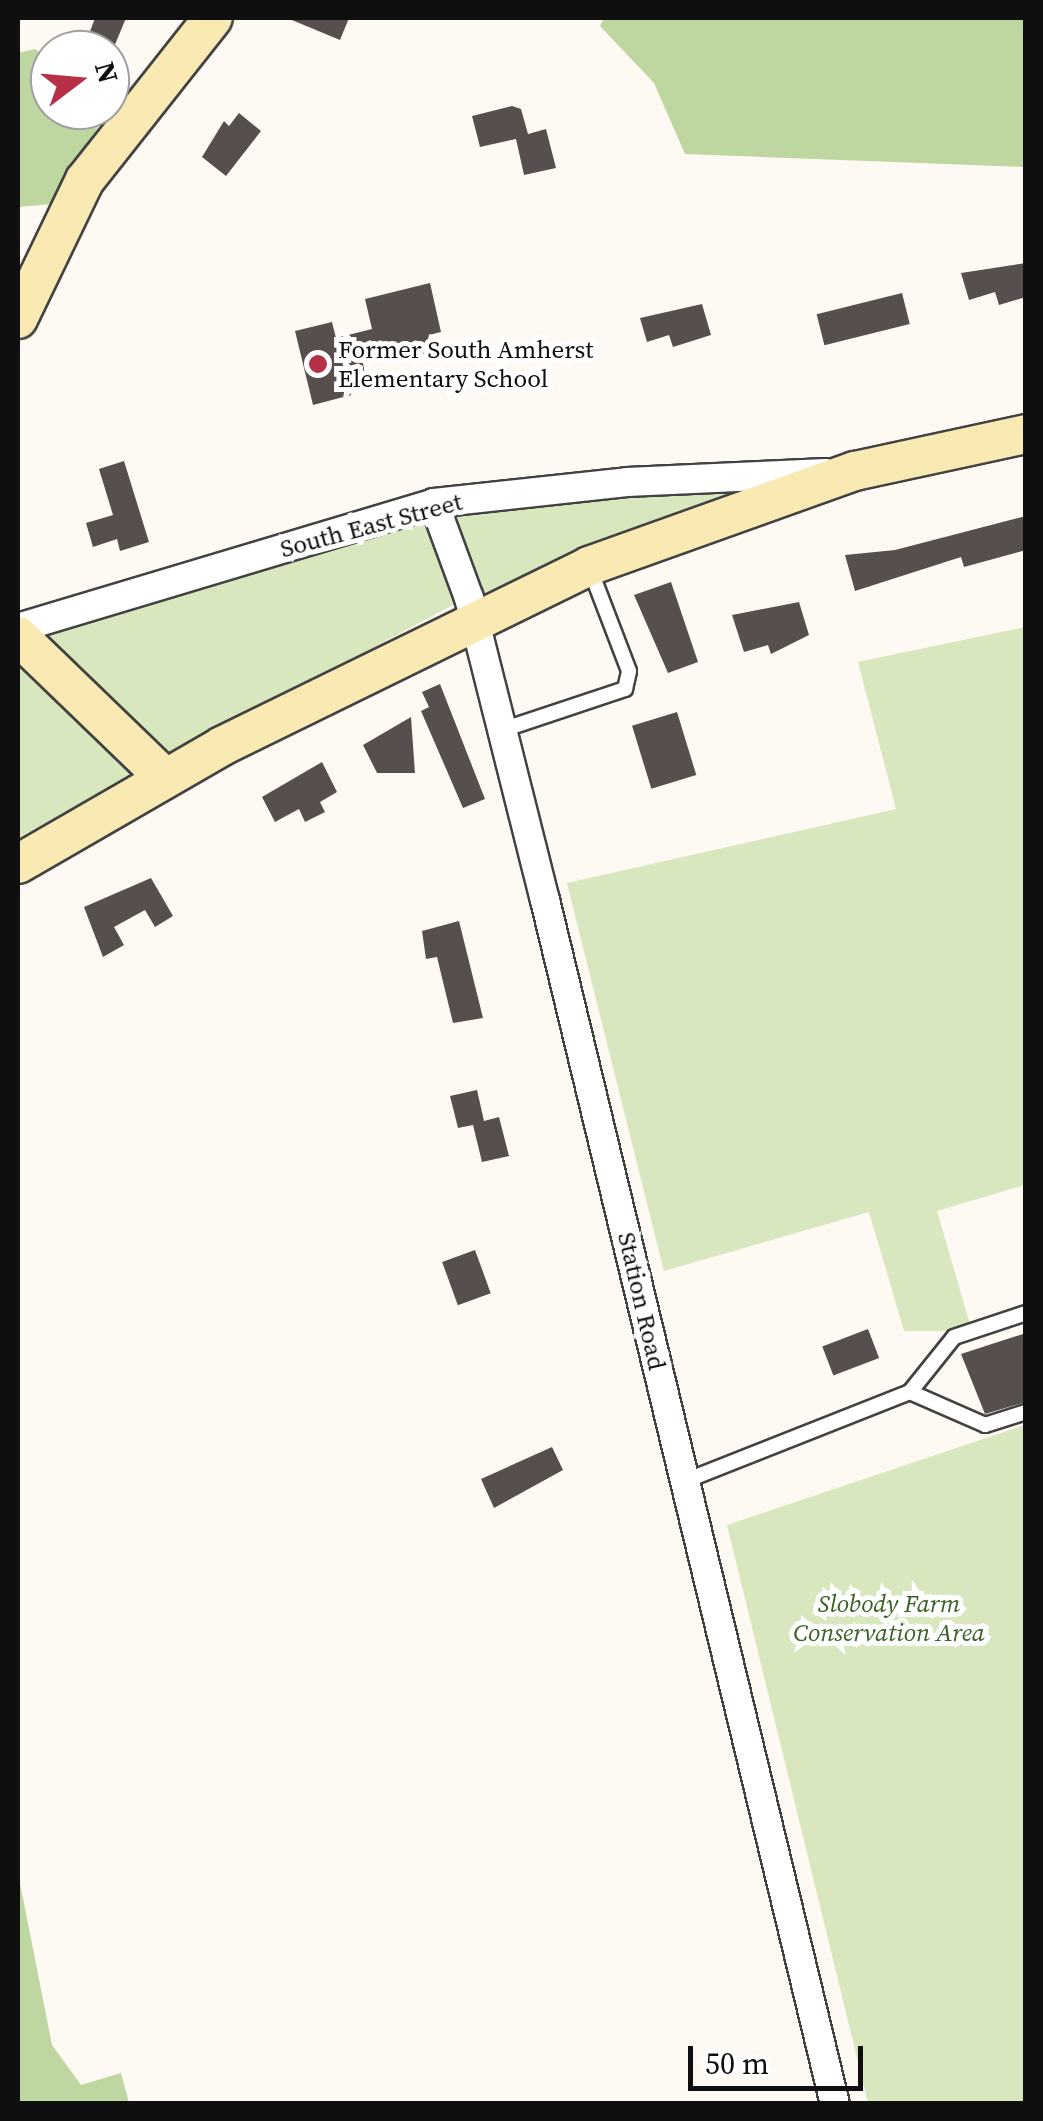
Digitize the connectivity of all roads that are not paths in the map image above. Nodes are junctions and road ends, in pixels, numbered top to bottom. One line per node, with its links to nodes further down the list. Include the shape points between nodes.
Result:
1 (213, 18): 2 (main road, via 85,180)
2 (18, 319)
3 (1026, 434): 4 (main road, South East Street)
4 (855, 471): 5 (street, South East Street, via 628,482); 6 (main road, South East Street)
5 (434, 504): 7 (street, Station Road); 8 (street, South East Street)
6 (589, 566): 7 (main road, South East Street); 9 (lane, via 629,670 625,689)
7 (474, 618): 9 (street, Station Road); 10 (main road, South East Street)
8 (18, 632): 10 (main road, South East Street)
9 (501, 730): 15 (street, Station Road)
10 (164, 777): 11 (main road, South East Street)
11 (18, 864)
12 (1026, 1313): 13 (lane, via 954,1336)
13 (910, 1392): 14 (lane, via 985,1425); 15 (lane)
14 (1026, 1412)
15 (686, 1481): 16 (street, Station Road)
16 (835, 2104)

